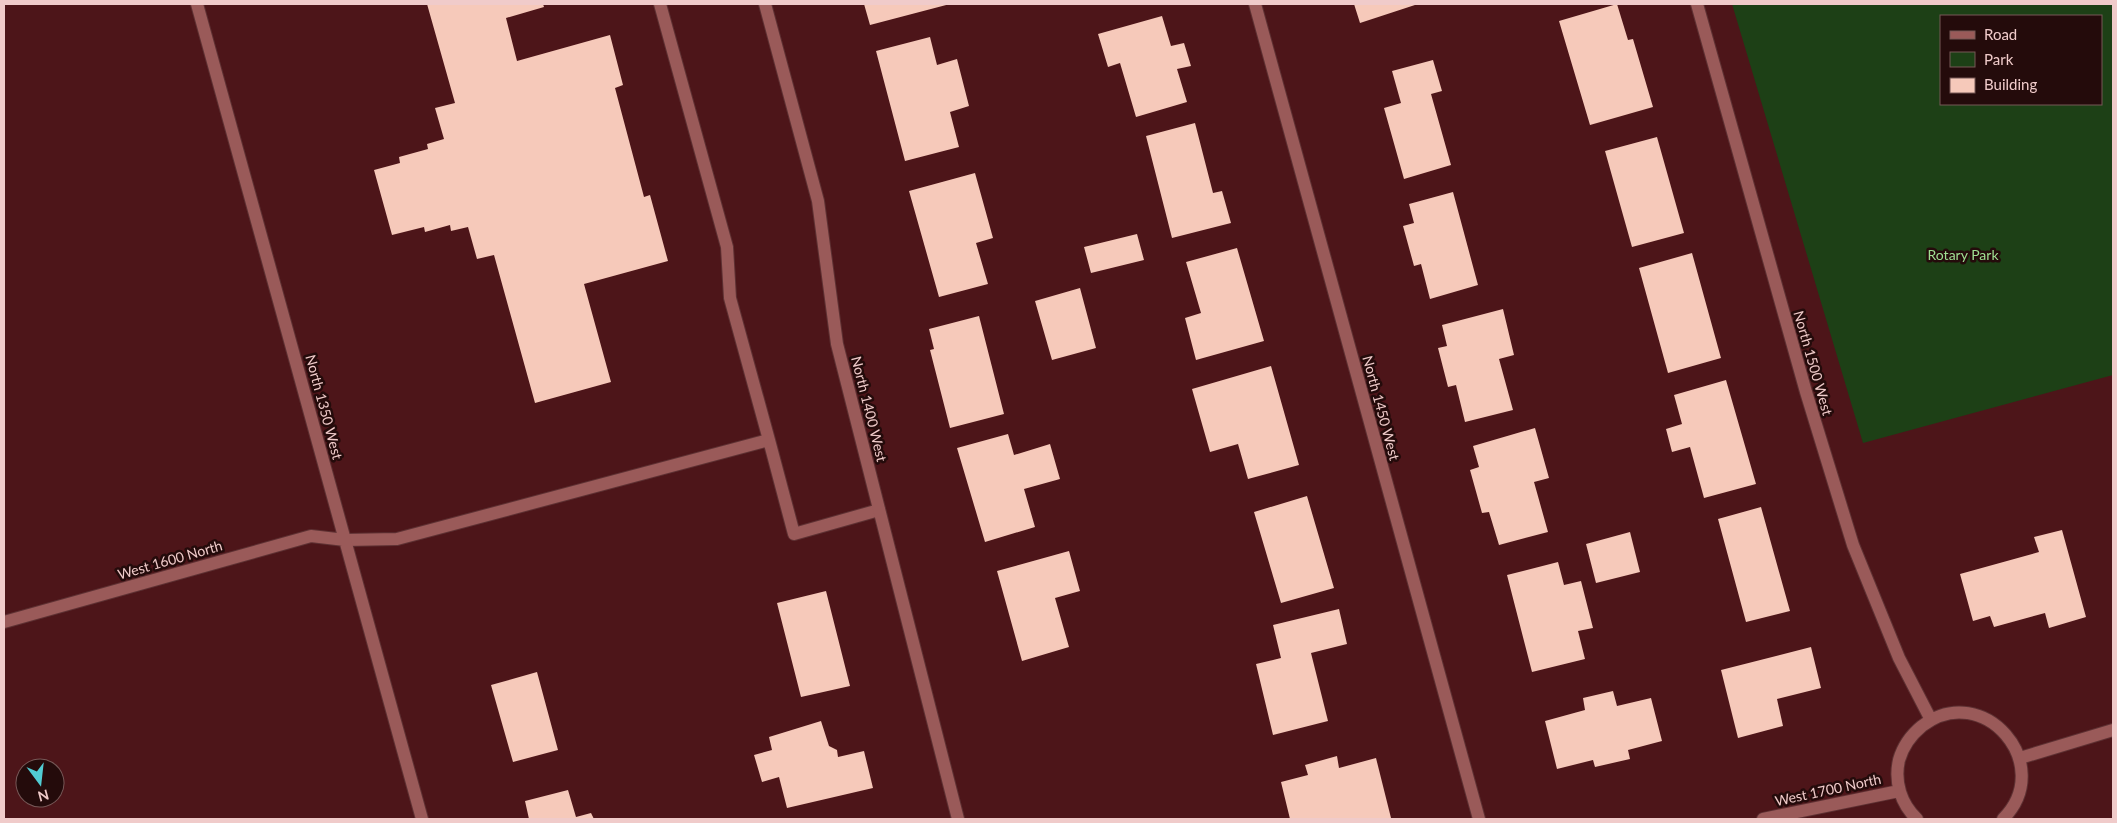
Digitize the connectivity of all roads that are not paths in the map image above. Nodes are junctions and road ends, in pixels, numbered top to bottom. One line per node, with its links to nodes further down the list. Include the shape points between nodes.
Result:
1 (197, 4): 8 (street, North 1350 West)
2 (660, 4): 6 (street, via 727,247 730,298)
3 (765, 4): 7 (street, North 1400 West, via 818,201 836,344)
4 (1255, 4): 16 (street, North 1450 West)
5 (1697, 4): 10 (street, North 1500 West, via 1806,392 1853,545 1899,658)
6 (769, 440): 7 (street, via 794,534); 8 (street, West 1600 North, via 397,539)
7 (879, 510): 15 (street, North 1400 West)
8 (345, 540): 9 (street, West 1600 North, via 311,536); 14 (street, North 1350 West)
9 (4, 622)
10 (1930, 720): 12 (street, via 1952,713 1974,714 1994,723 2011,738); 13 (street, via 1914,732 1902,750 1897,770)
11 (2113, 730): 12 (street)
12 (2020, 758): 19 (street, via 2022,779 2017,800)
13 (1899, 791): 17 (street, West 1700 North); 18 (street, via 1908,811)
14 (422, 819)
15 (958, 819)
16 (1478, 819)
17 (1763, 819)
18 (1917, 819)
19 (2003, 819)

